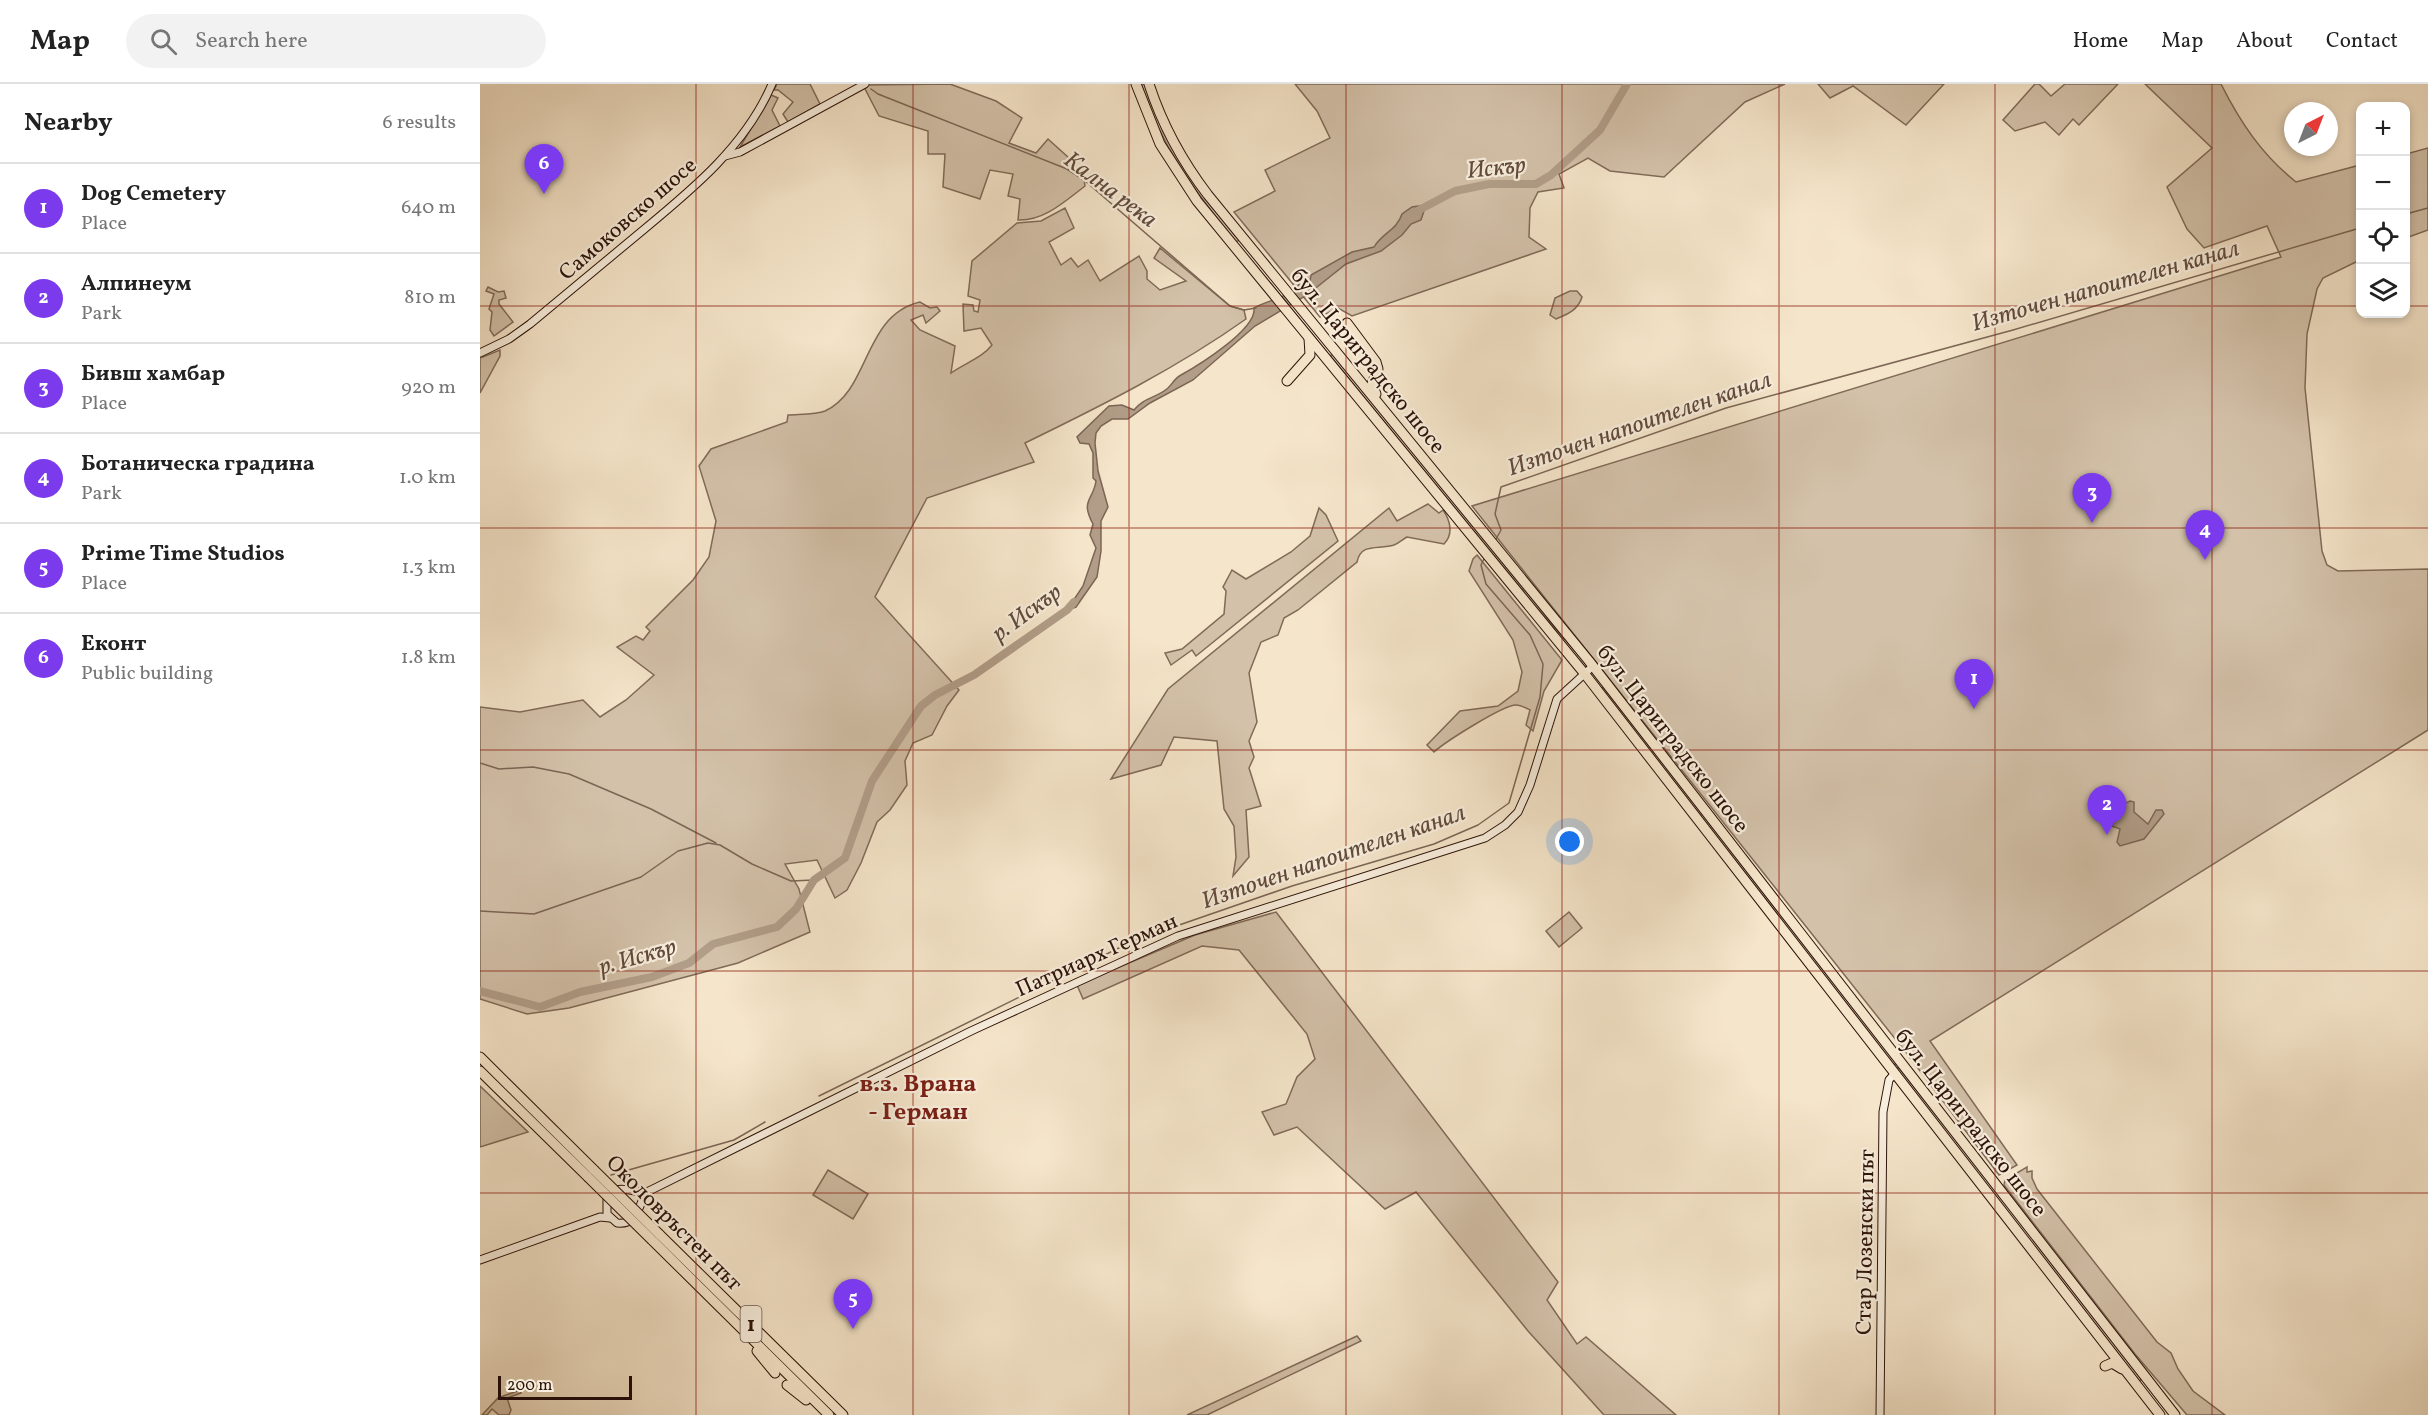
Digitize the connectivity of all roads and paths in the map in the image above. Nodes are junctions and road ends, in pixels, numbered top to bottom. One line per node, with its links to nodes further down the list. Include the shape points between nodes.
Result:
1 (772, 84): 5 (street, Самоковско шосе)
2 (864, 84): 5 (street, via 740,152)
3 (1136, 84): 7 (highway, бул. Цариградско шосе, via 1173,166)
4 (1149, 84): 9 (highway, бул. Цариградско шосе, via 1165,126 1193,174)
5 (725, 156): 8 (street, Самоковско шосе, via 675,204 549,309 509,339)
6 (1347, 323): 12 (highway, via 1376,362)
7 (1308, 336): 10 (highway, via 1311,351); 11 (highway, бул. Цариградско шосе)
8 (480, 353)
9 (1344, 360): 12 (highway, via 1363,376); 14 (highway, бул. Цариградско шосе)
10 (1306, 363): 11 (highway, via 1319,360); 13 (highway)
11 (1332, 365): 16 (highway, бул. Цариградско шосе)
12 (1374, 376): 14 (highway, via 1373,388)
13 (1287, 381)
14 (1390, 416): 15 (highway, бул. Цариградско шосе)
15 (1593, 666): 16 (street, Патриарх Герман); 33 (highway, бул. Цариградско шосе)
16 (1584, 673): 19 (highway, бул. Цариградско шосе); 22 (street, Патриарх Герман, via 1557,699 1518,812 1485,838 1178,936 980,1027)
17 (480, 1058): 20 (highway, Околовръстен път / 1)
18 (480, 1071): 20 (highway, Околовръстен път / 1)
19 (1895, 1073): 36 (street, Стар Лозенски път, via 1889,1080 1883,1112); 37 (highway, бул. Цариградско шосе)
20 (591, 1173): 28 (highway, Околовръстен път / 1, bridge)
21 (633, 1191): 22 (street); 23 (street); 24 (street, via 612,1191)
22 (647, 1192): 23 (street)
23 (640, 1203): 26 (street, via 638,1214 630,1222)
24 (605, 1209): 25 (street); 26 (street)
25 (600, 1216): 26 (street); 27 (street)
26 (610, 1218)
27 (480, 1260)
28 (725, 1306): 29 (highway); 31 (highway); 34 (highway, Околовръстен път / 1); 35 (highway, Околовръстен път / 1)
29 (796, 1360)
30 (805, 1369): 35 (highway)
31 (775, 1373)
32 (787, 1385): 34 (highway)
33 (2152, 1385): 38 (highway, бул. Цариградско шосе); 39 (highway)
34 (827, 1415)
35 (844, 1415)
36 (1880, 1415)
37 (2158, 1415)
38 (2175, 1415)
39 (2183, 1415)

